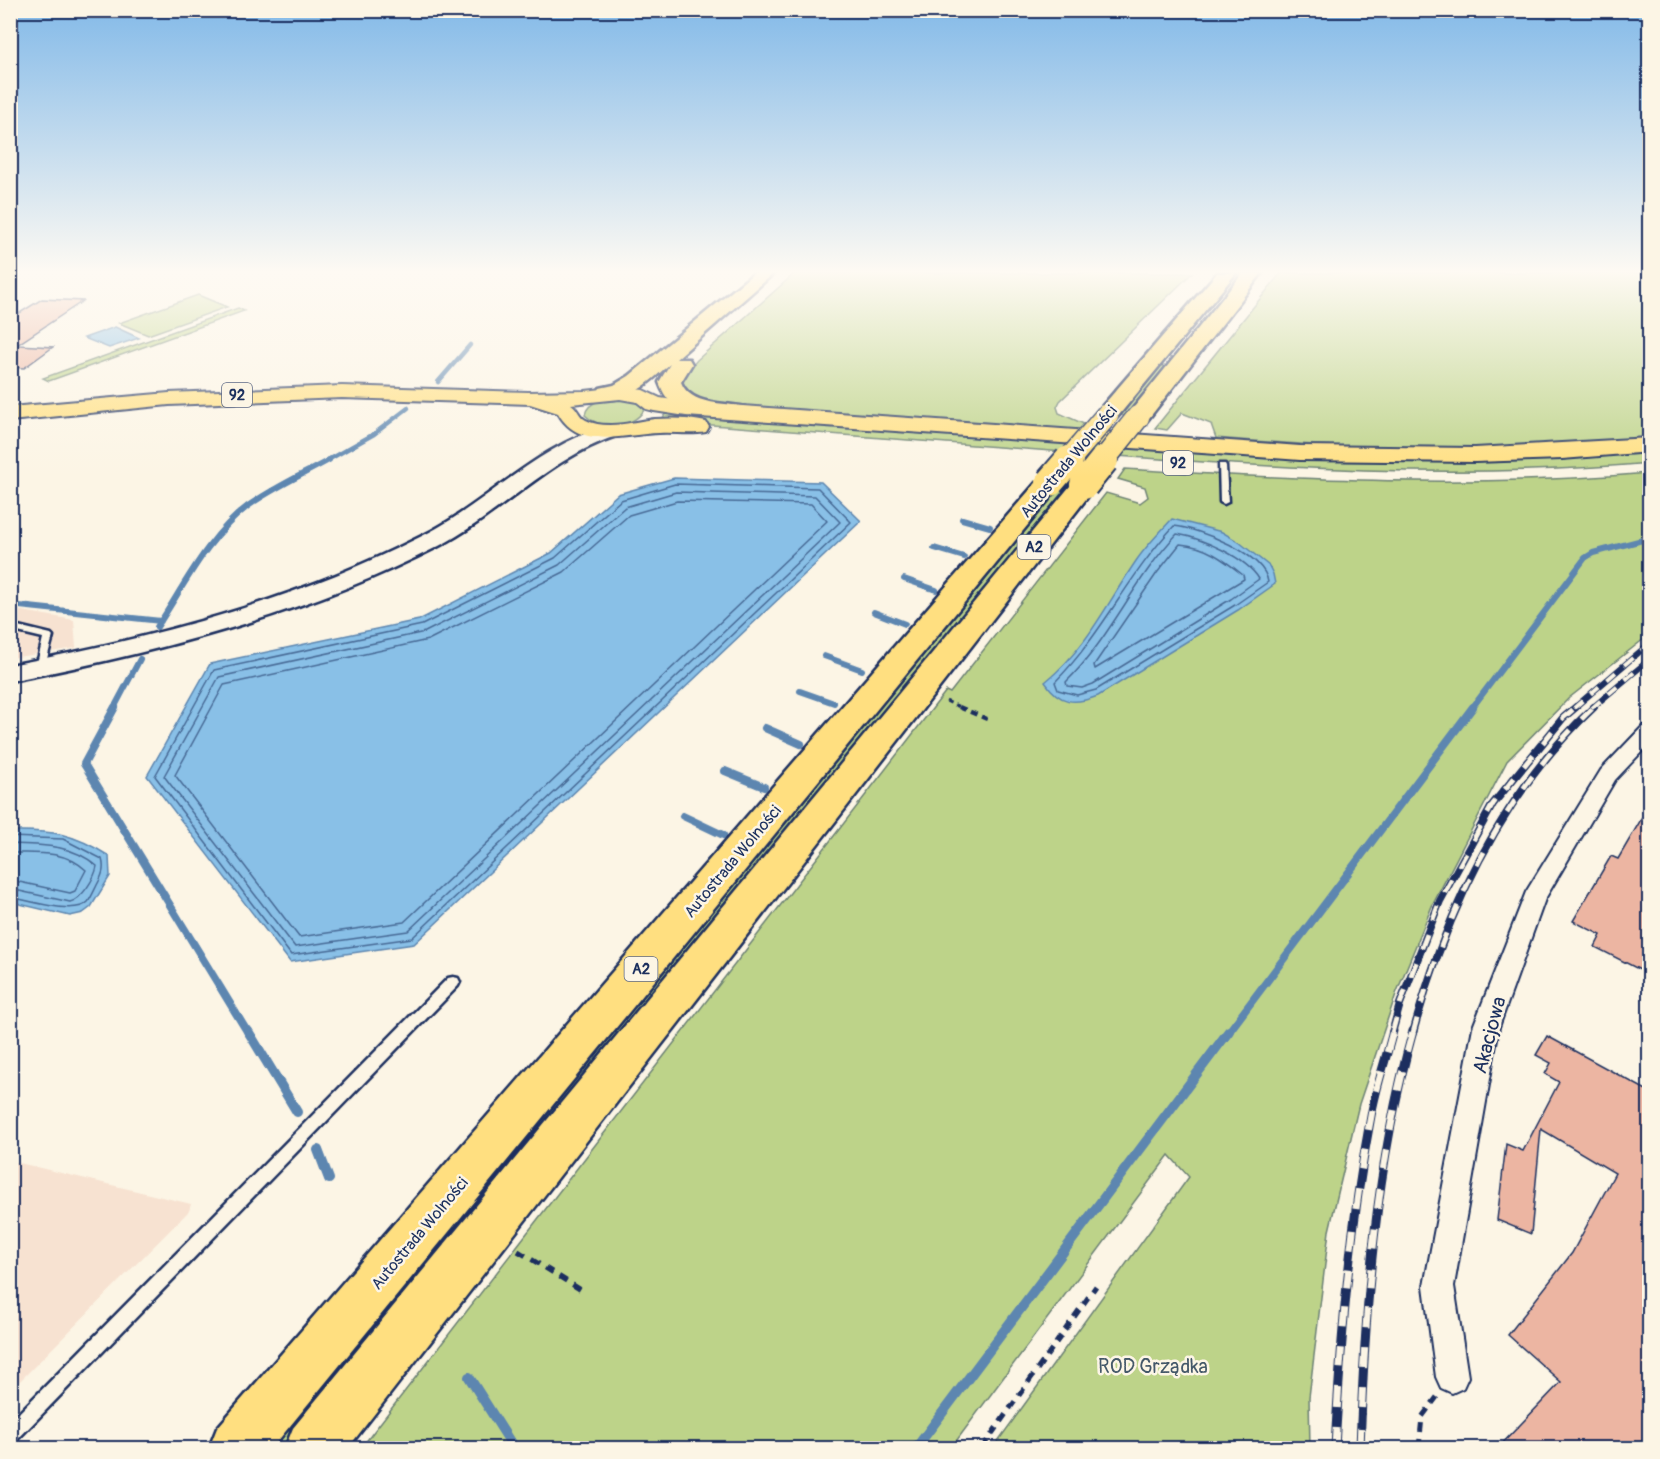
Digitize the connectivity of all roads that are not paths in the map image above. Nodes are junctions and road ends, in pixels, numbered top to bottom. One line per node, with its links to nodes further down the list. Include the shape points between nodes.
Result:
1 (684, 341): 6 (highway, via 637,381)
2 (707, 341): 5 (highway)
3 (1169, 341): 25 (highway, Autostrada Wolności / A2, bridge)
4 (1199, 341): 26 (highway, Autostrada Wolności / A2, bridge)
5 (681, 364): 8 (highway, via 652,385 648,393); 9 (highway, via 670,382 676,394 697,405)
6 (602, 394): 7 (main road, 92); 8 (main road, 92, via 632,394); 11 (main road, via 581,401)
7 (528, 398): 10 (main road, 92, via 276,393); 11 (main road, 92, via 562,407)
8 (652, 402): 9 (main road, 92); 12 (main road, via 654,416 637,427)
9 (737, 412): 13 (main road, 92, via 1339,455 1510,455)
10 (10, 414)
11 (572, 418): 12 (main road, 92, via 582,428); 14 (street, via 574,429)
12 (617, 431): 14 (street, via 588,439 570,452); 15 (main road, 92, via 686,426)
13 (1650, 445)
14 (556, 455): 19 (street, via 460,524 363,574 198,629)
15 (1222, 466): 16 (main road, 92, via 1425,475); 17 (lane)
16 (1650, 466)
17 (1224, 502)
18 (10, 631): 19 (lane, via 18,629 48,636)
19 (41, 668): 20 (street)
20 (10, 673)
21 (1650, 731): 23 (street, Akacjowa, via 1608,775 1534,898 1486,1027 1438,1286)
22 (453, 982): 24 (lane)
23 (1452, 1377)
24 (10, 1435)
25 (237, 1449)
26 (313, 1449)

